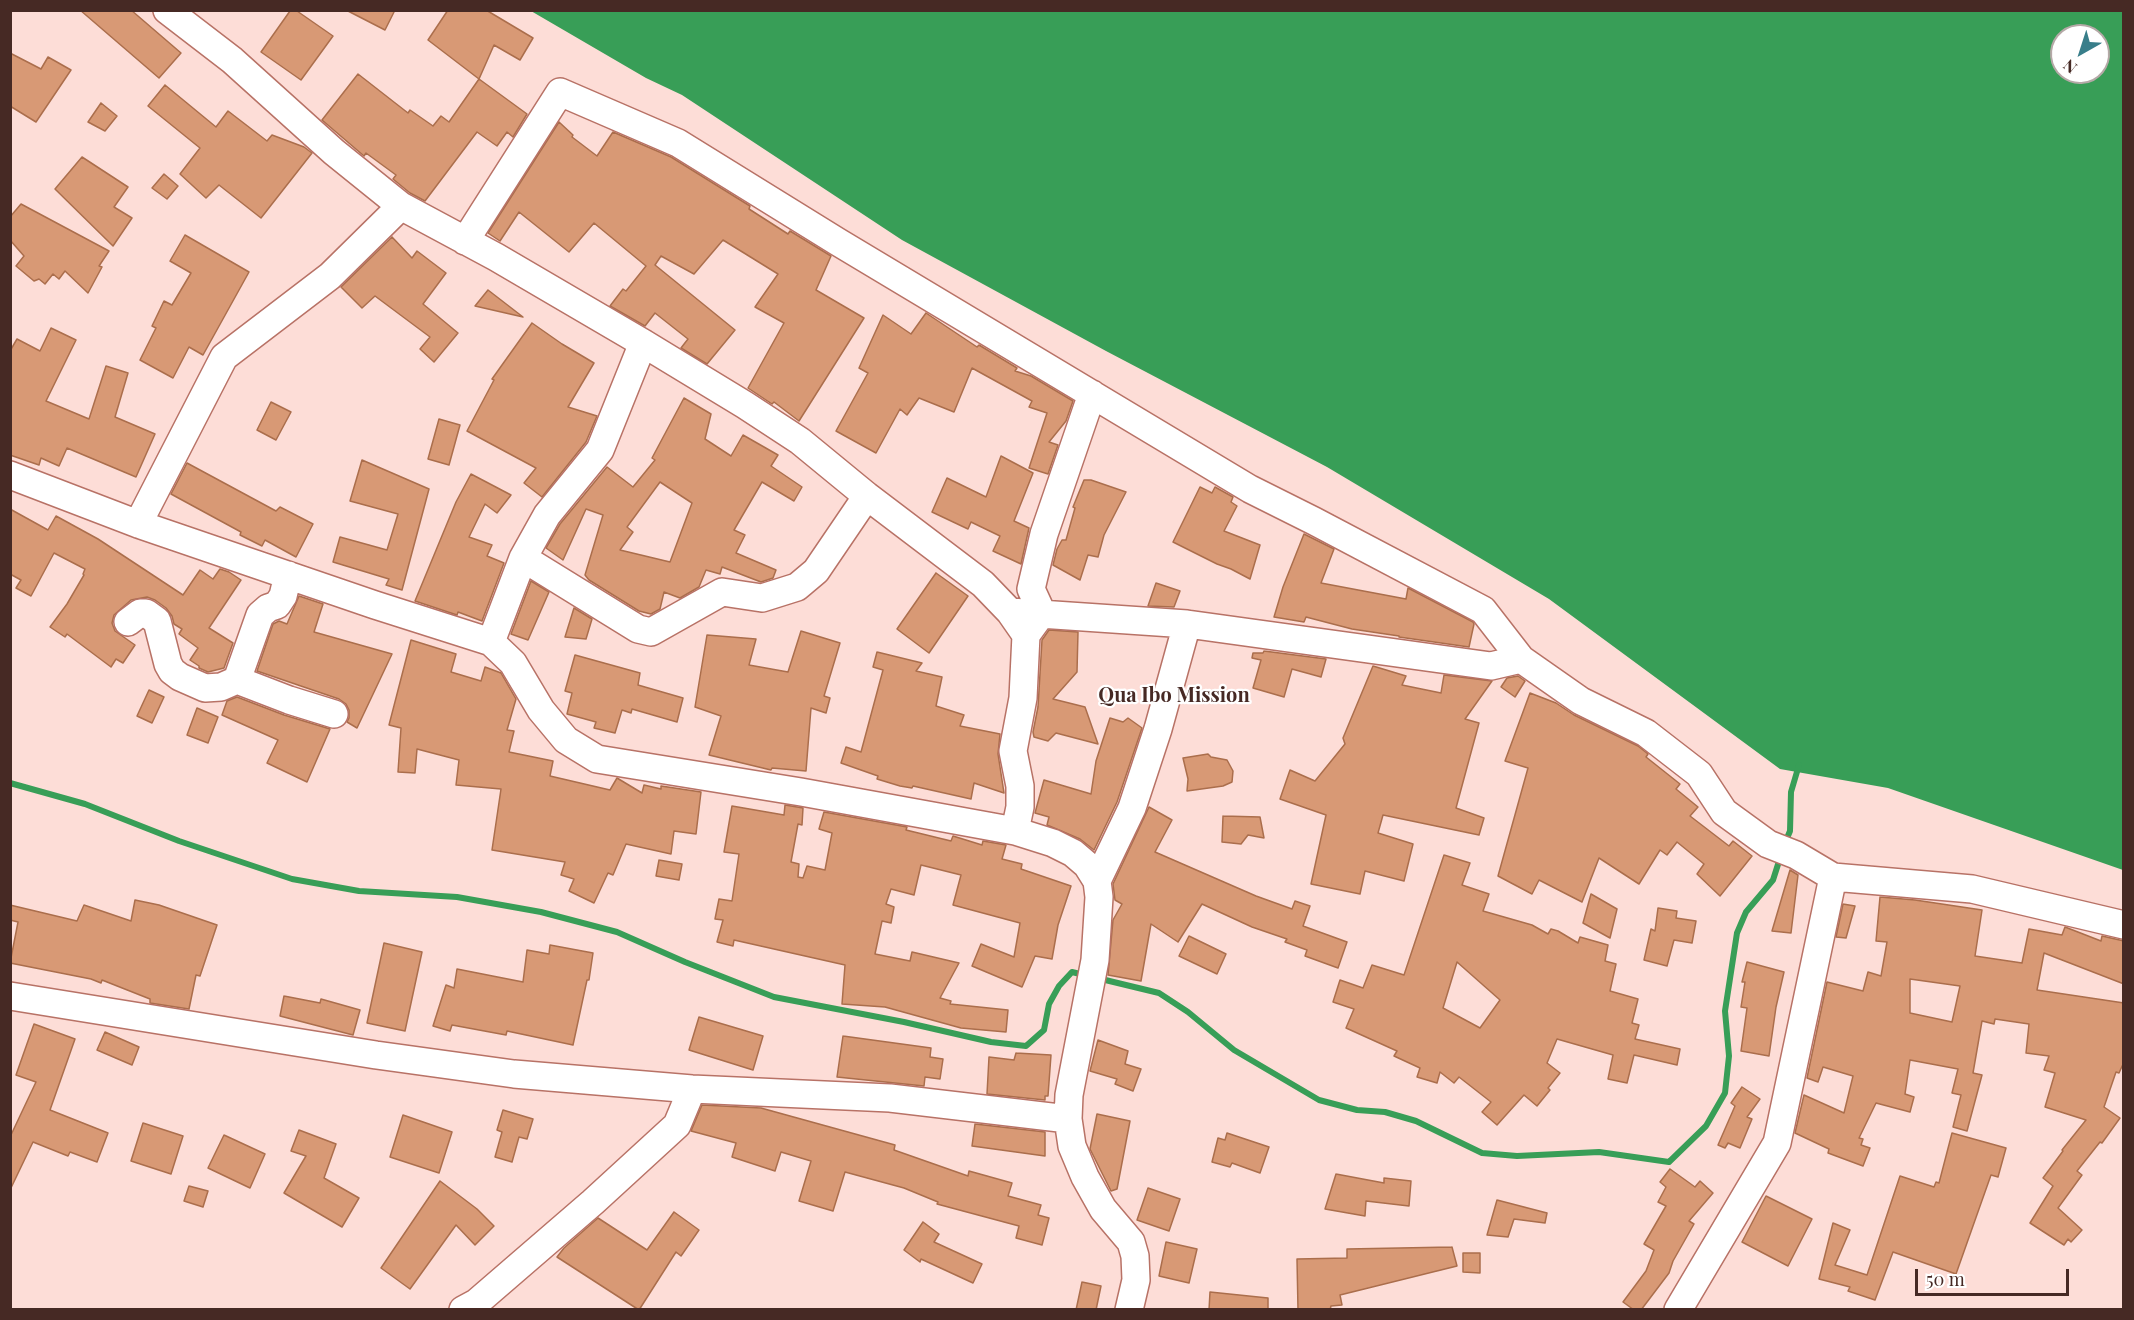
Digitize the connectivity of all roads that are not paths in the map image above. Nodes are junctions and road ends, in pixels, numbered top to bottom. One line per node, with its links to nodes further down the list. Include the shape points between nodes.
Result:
1 (167, 10): 2 (street, via 232,60)
2 (401, 206): 3 (street); 8 (street, via 330,276 224,357)
3 (465, 241): 4 (street); 5 (street, via 560,92 678,143)
4 (643, 343): 7 (street, via 800,441); 9 (street, via 600,450 547,515)
5 (1092, 394): 12 (street, via 1041,545 1031,589); 17 (street, via 1250,489 1484,610)
6 (10, 475): 8 (street)
7 (867, 496): 9 (street, via 816,571 797,586 762,598 722,592 651,633 638,629); 11 (street, via 982,584)
8 (138, 524): 10 (street)
9 (523, 558): 16 (street)
10 (288, 575): 16 (street); 18 (street, via 277,605 260,615)
11 (1010, 612): 12 (street); 15 (street)
12 (1042, 613): 14 (street); 15 (street)
13 (128, 622): 18 (street, via 140,613 157,621 168,664 180,676 206,688)
14 (1187, 624): 17 (street, via 1491,666); 22 (street, via 1132,808)
15 (1026, 635): 20 (street, via 1023,698 1013,751 1020,786)
16 (491, 642): 20 (street, via 513,663 541,710 566,740 597,759)
17 (1521, 659): 21 (street, via 1581,701 1646,733 1699,774 1724,812 1768,844)
18 (237, 680): 19 (street)
19 (334, 714)
20 (1015, 831): 22 (street, via 1073,853)
21 (1833, 877): 23 (street, via 1972,889); 29 (street, via 1777,1143)
22 (1097, 881): 26 (street, via 1094,963)
23 (2124, 925)
24 (10, 996): 25 (street, via 387,1057 514,1074)
25 (692, 1089): 26 (street, via 890,1098); 27 (street, via 677,1125 575,1218)
26 (1068, 1119): 28 (street, via 1072,1146 1085,1177 1103,1209 1131,1242 1136,1256 1136,1280)
27 (463, 1310)
28 (1129, 1310)
29 (1678, 1310)

